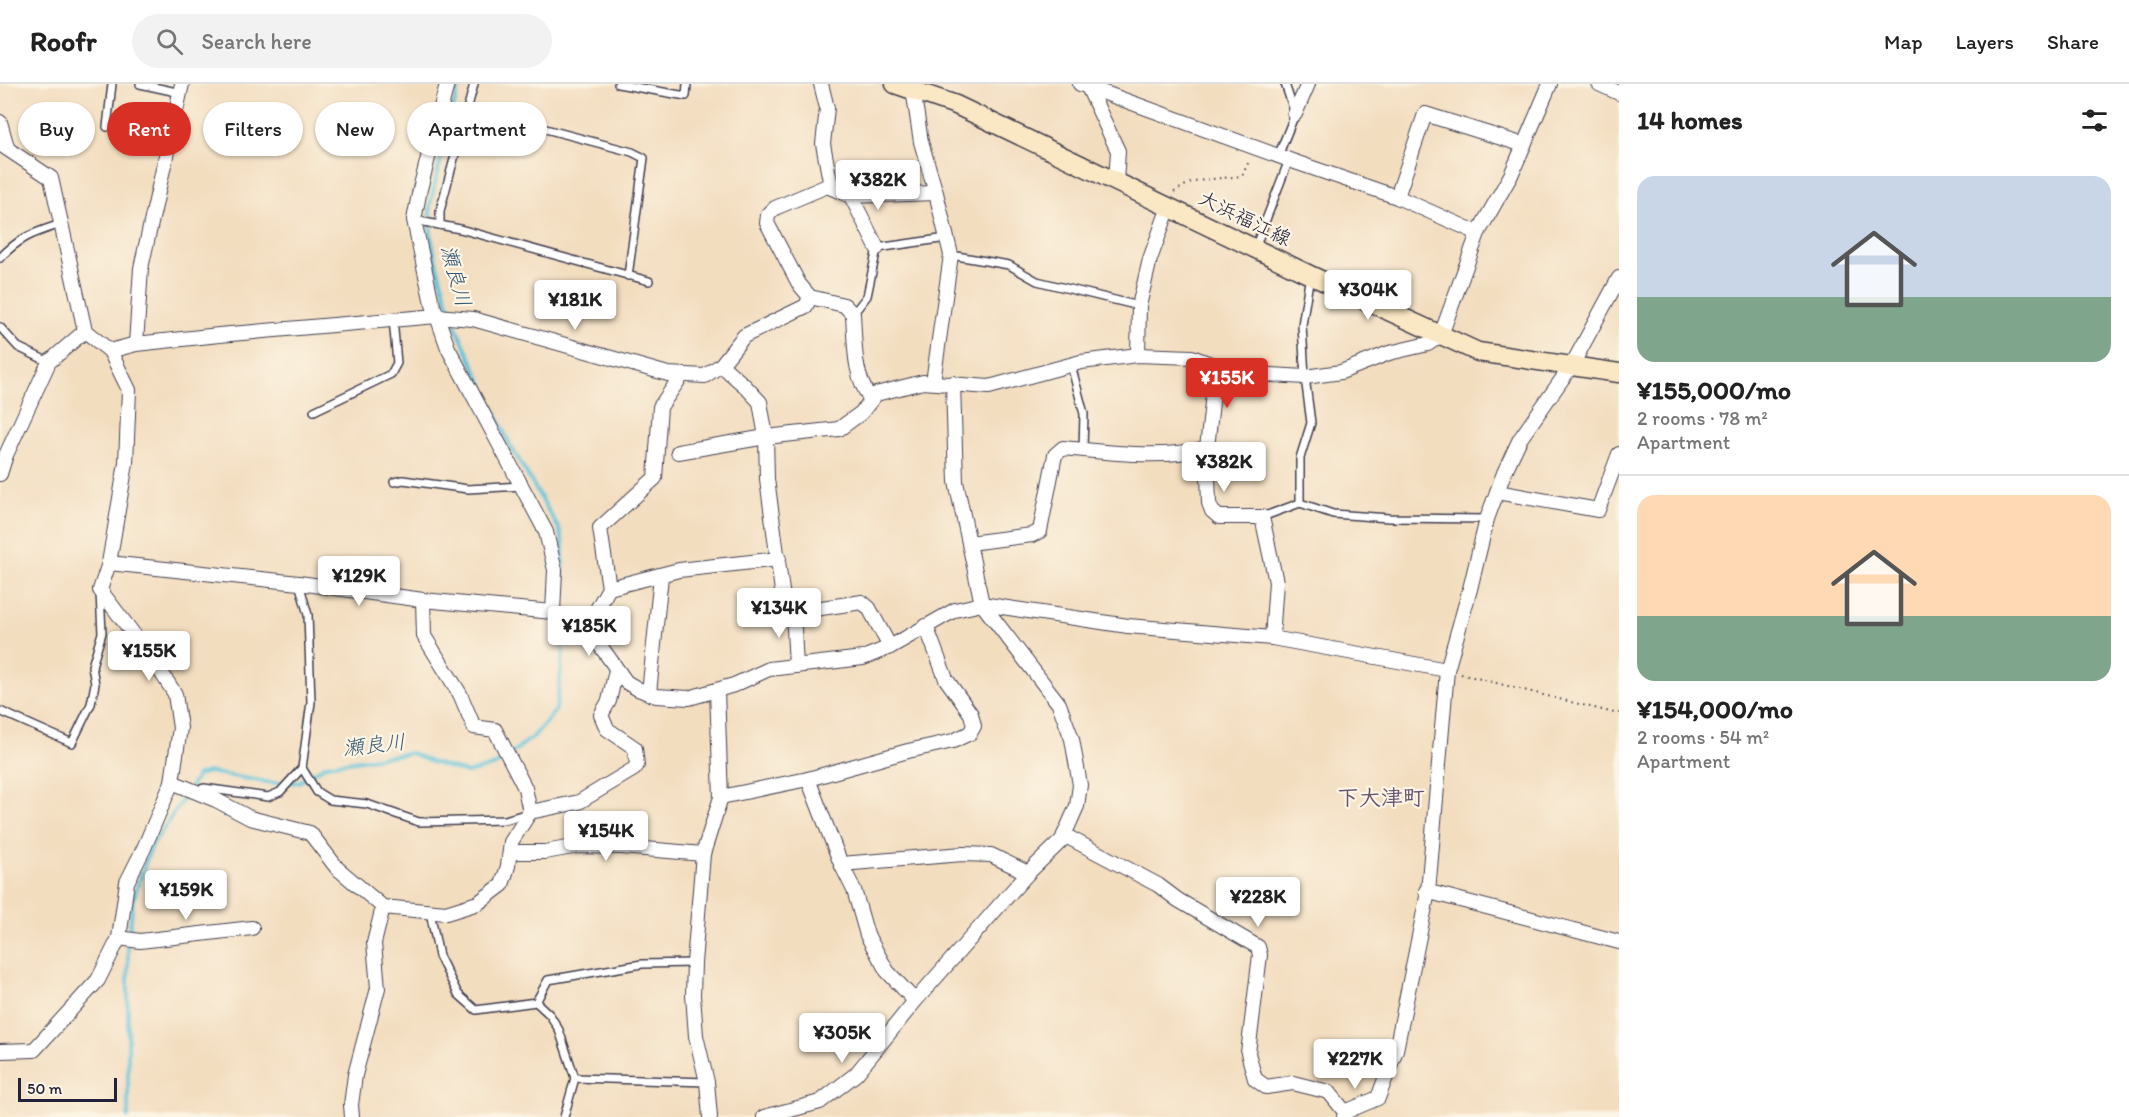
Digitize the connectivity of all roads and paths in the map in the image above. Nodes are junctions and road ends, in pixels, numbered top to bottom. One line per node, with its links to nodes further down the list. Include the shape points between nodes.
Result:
1 (112, 84): 16 (lane)
2 (140, 84): 14 (lane)
3 (447, 84): 32 (street)
4 (474, 84): 17 (lane)
5 (618, 84): 6 (lane, via 686,96)
6 (687, 84)
7 (821, 84): 27 (street, via 827,108 823,144 830,181)
8 (1285, 84): 18 (lane)
9 (1308, 84): 18 (street)
10 (1550, 84): 22 (street)
11 (1599, 84): 15 (street)
12 (1086, 85): 23 (street); 26 (street, via 1118,151)
13 (904, 86): 26 (main road, 大浜福江線, via 956,105); 28 (street)
14 (182, 88): 53 (street, via 141,268)
15 (1619, 93)
16 (110, 102)
17 (469, 102)
18 (1295, 114): 25 (lane)
19 (0, 122): 21 (street)
20 (547, 129): 42 (lane, via 632,152 644,159)
21 (4, 145): 33 (street, via 51,178)
22 (1524, 145): 30 (street, via 1425,114); 35 (street, via 1512,175)
23 (1256, 148): 25 (street); 31 (path, via 1242,176 1192,181)
24 (454, 156): 34 (lane, via 440,211)
25 (1284, 158): 30 (street); 38 (lane)
26 (1116, 181): 31 (main road, 大浜福江線)
27 (826, 186): 29 (street); 45 (street, via 775,208 768,215 767,223)
28 (936, 193): 29 (street); 36 (street)
29 (851, 196): 37 (street)
30 (1397, 197): 35 (street)
31 (1164, 204): 38 (main road, 大浜福江線); 46 (street)
32 (414, 220): 34 (lane); 48 (street)
33 (62, 224): 40 (lane, via 26,236); 51 (street)
34 (441, 225): 42 (lane)
35 (1478, 233): 52 (street)
36 (947, 238): 37 (lane); 39 (street)
37 (877, 248): 47 (lane, via 867,296)
38 (1255, 248): 41 (main road, 大浜福江線)
39 (951, 255): 46 (lane, via 1010,265 1037,281); 64 (street)
40 (0, 258)
41 (1310, 275): 52 (main road, 大浜福江線); 63 (lane, via 1302,325)
42 (628, 276): 44 (lane)
43 (1619, 278): 59 (street)
44 (649, 281)
45 (810, 297): 47 (street, via 844,305); 57 (street, via 806,306 744,336)
46 (1139, 306): 55 (street)
47 (853, 314): 66 (street, via 856,369)
48 (437, 316): 49 (street); 62 (street, via 473,319); 76 (street, via 448,348)
49 (393, 320): 53 (street); 67 (lane, via 397,363 391,374)
50 (0, 327): 56 (lane, via 18,347)
51 (86, 331): 54 (street); 56 (street)
52 (1441, 335): 59 (main road, 大浜福江線, via 1478,352); 63 (street, via 1428,344 1389,353 1341,372)
53 (136, 344): 54 (street)
54 (110, 351): 83 (street, via 129,390 126,463)
55 (1138, 355): 58 (street); 60 (street, via 1192,357)
56 (49, 362): 73 (street)
57 (721, 365): 62 (street, via 705,376); 68 (street, via 760,402)
58 (1071, 365): 65 (street, via 989,387); 70 (lane, via 1084,414)
59 (1572, 365): 61 (main road, 大浜福江線); 77 (street, via 1520,439)
60 (1216, 366): 63 (street, via 1256,374); 69 (street)
61 (1619, 373)
62 (682, 375): 86 (street, via 660,407 656,478 600,528)
63 (1305, 376): 78 (lane, via 1311,423 1300,458)
64 (933, 382): 65 (street); 66 (street, via 876,394)
65 (953, 383): 81 (street, via 956,482)
66 (871, 400): 68 (street, via 861,413 838,429)
67 (314, 411)
68 (766, 436): 71 (street); 82 (street, via 767,478)
69 (1207, 448): 70 (street, via 1182,454); 79 (street, via 1212,511 1219,517)
70 (1083, 450): 81 (street, via 1063,448 1055,455 1040,531)
71 (678, 452)
72 (1619, 453): 77 (street, via 1598,510)
73 (3, 455): 74 (street)
74 (0, 474)
75 (394, 482): 76 (lane, via 468,489)
76 (521, 486): 91 (street, via 546,532 555,570)
77 (1497, 492): 80 (street)
78 (1300, 503): 79 (lane); 80 (lane, via 1333,514)
79 (1262, 517): 94 (street, via 1276,582)
80 (1487, 519): 98 (street)
81 (969, 543): 89 (street)
82 (779, 559): 84 (street, via 679,570); 90 (street, via 787,609)
83 (109, 564): 85 (street); 87 (street)
84 (660, 576): 86 (street); 100 (street)
85 (299, 583): 88 (street); 103 (lane, via 308,615 311,702)
86 (609, 588): 93 (street)
87 (100, 590): 101 (lane, via 102,633 92,666 95,684 91,704 72,743); 105 (street, via 175,694 180,728)
88 (423, 600): 91 (street); 108 (street, via 424,636 460,694 474,727 495,730 525,788)
89 (982, 604): 92 (street, via 955,610); 94 (street, via 1128,626); 109 (street, via 1059,704 1072,739 1080,785 1077,806)
90 (794, 610): 95 (street, via 862,602); 96 (street)
91 (553, 612): 93 (street)
92 (926, 626): 95 (street); 104 (street, via 946,679 971,714 974,726 970,733 953,741)
93 (587, 627): 97 (street)
94 (1272, 638): 98 (street)
95 (890, 646): 96 (street, via 863,658)
96 (796, 666): 99 (street, via 769,669)
97 (616, 670): 100 (street, via 626,682); 108 (street, via 609,701 601,715 607,729 635,748 637,765 579,802)
98 (1446, 670): 102 (path); 114 (street)
99 (717, 691): 100 (street, via 689,698); 107 (street)
100 (650, 693)
101 (0, 711)
102 (1619, 712)
103 (302, 768): 106 (lane, via 280,792 268,797 204,788); 108 (lane, via 317,792 330,800 367,804 419,822 505,820)
104 (808, 779): 107 (street); 112 (street)
105 (172, 782): 106 (street); 118 (street, via 127,882)
106 (193, 791): 115 (street, via 250,818 310,833 337,868)
107 (721, 797): 111 (street)
108 (530, 812): 110 (street, via 511,842)
109 (1064, 835): 113 (street); 126 (street, via 1158,885 1258,947 1248,1053 1255,1079 1266,1087 1293,1083 1329,1092)
110 (510, 852): 111 (street, via 578,846); 116 (street, via 502,885 478,903 454,912)
111 (703, 854): 120 (street)
112 (841, 864): 113 (street, via 991,855); 121 (street, via 854,890 867,935 887,971)
113 (1028, 873): 121 (street)
114 (1427, 891): 119 (street); 126 (street, via 1396,1050 1378,1098)
115 (382, 907): 116 (street); 127 (street, via 374,943 378,988 355,1075)
116 (430, 912): 122 (lane, via 439,956 458,994 476,1010)
117 (252, 928): 118 (street, via 150,941)
118 (119, 938): 123 (street, via 98,980 34,1050)
119 (1619, 942)
120 (693, 963): 122 (lane, via 642,964 548,980); 125 (street, via 696,1036)
121 (915, 1001): 130 (street, via 856,1074 820,1102)
122 (536, 1002): 124 (lane, via 559,1030)
123 (0, 1051)
124 (575, 1078): 125 (lane); 128 (lane)
125 (707, 1082): 129 (street)
126 (1344, 1114)
127 (352, 1117)
128 (564, 1117)
129 (710, 1117)
130 (764, 1117)

